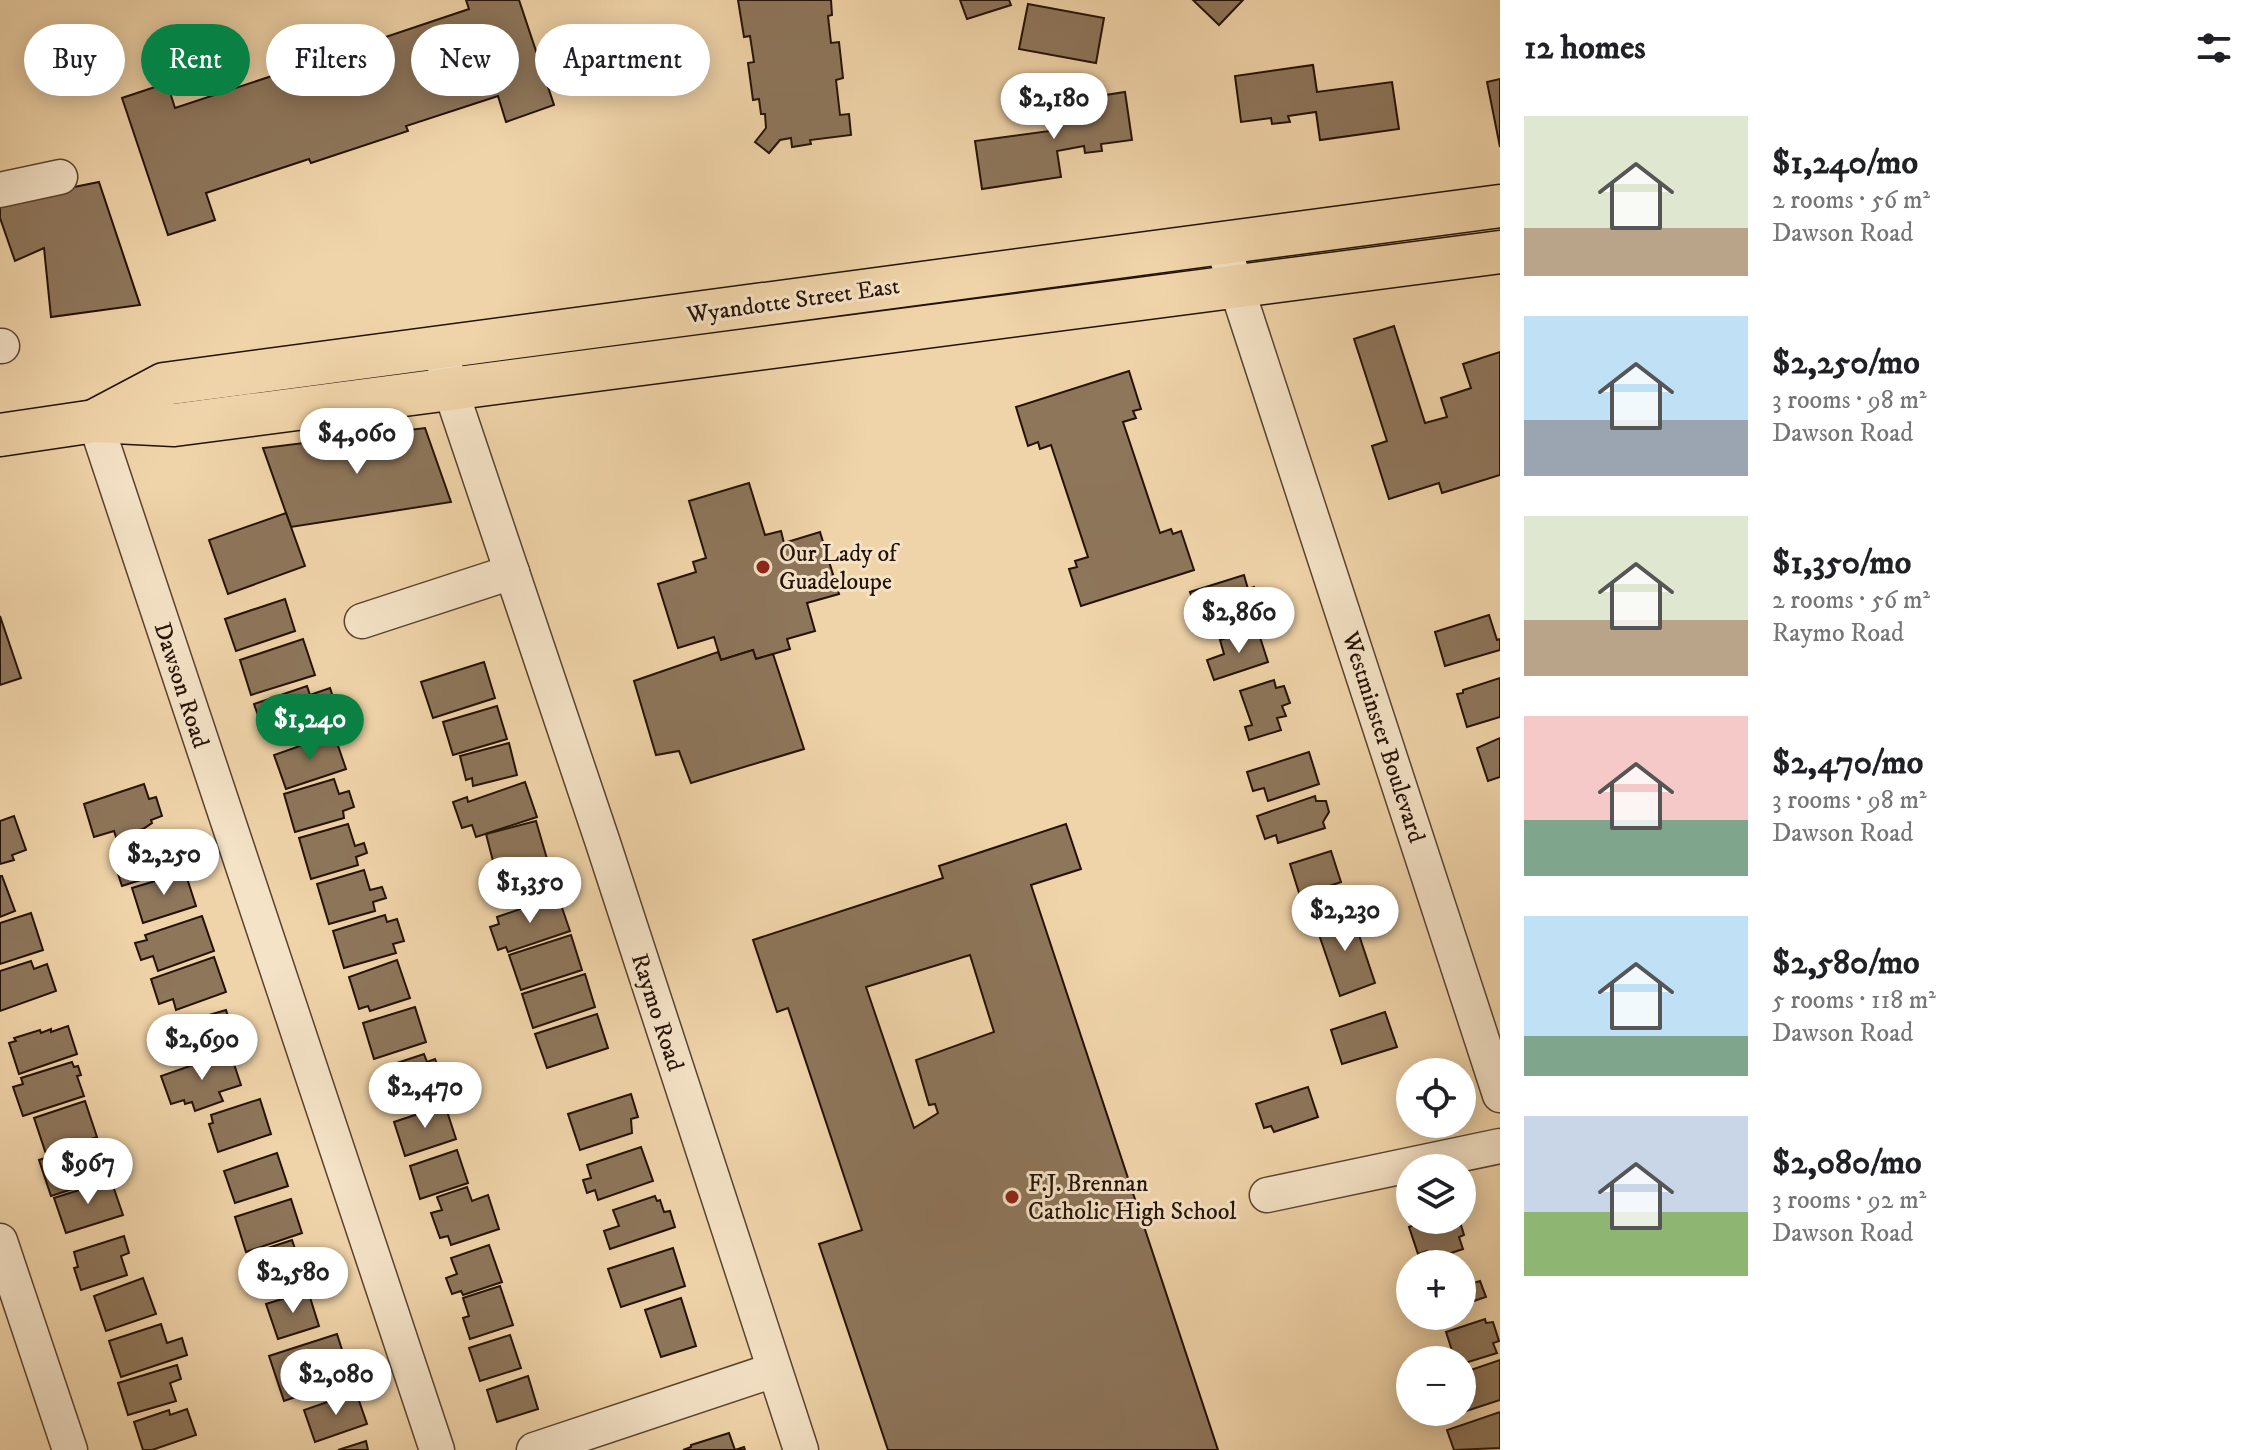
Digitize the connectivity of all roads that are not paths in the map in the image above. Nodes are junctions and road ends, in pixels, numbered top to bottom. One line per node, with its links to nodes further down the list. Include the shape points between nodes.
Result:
1 (60, 177): 2 (street)
2 (0, 190)
3 (1500, 206): 4 (main road, Wyandotte Street East)
4 (1222, 243): 6 (street, Westminster Boulevard); 7 (main road, Wyandotte Street East)
5 (1500, 252): 6 (main road, Wyandotte Street East)
6 (1237, 287): 8 (main road, Wyandotte Street East); 13 (street, Westminster Boulevard)
7 (440, 346): 8 (street, Raymo Road); 9 (main road, Wyandotte Street East, via 164,384)
8 (451, 391): 9 (main road, Wyandotte Street East, via 174,425); 11 (street, Raymo Road)
9 (95, 421): 10 (main road, Wyandotte Street East); 19 (street, Dawson Road)
10 (0, 435)
11 (512, 572): 12 (street); 17 (street, Raymo Road)
12 (362, 621)
13 (1500, 1095)
14 (1500, 1146): 15 (street)
15 (1267, 1195)
16 (0, 1241): 18 (street)
17 (774, 1370): 20 (street); 21 (street, Raymo Road)
18 (70, 1450)
19 (437, 1450)
20 (534, 1450)
21 (801, 1450)

